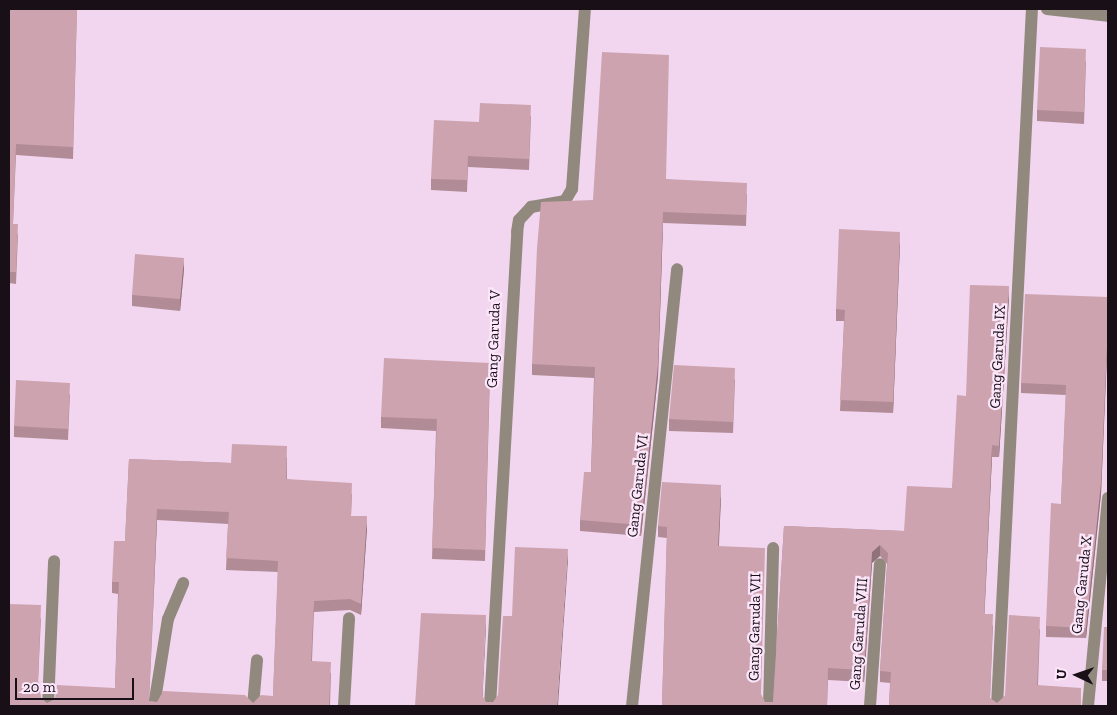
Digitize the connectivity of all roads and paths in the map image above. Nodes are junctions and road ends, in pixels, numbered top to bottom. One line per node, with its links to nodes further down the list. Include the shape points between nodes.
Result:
1 (586, 9): 17 (street, Gang Garuda V, via 572,189 565,201 531,207 519,220 517,232)
2 (1032, 9): 21 (street, Gang Garuda IX)
3 (1047, 9): 4 (street)
4 (1108, 16)
5 (677, 269): 18 (street, Gang Garuda VI)
6 (1108, 498): 22 (street, Gang Garuda X)
7 (773, 548): 19 (street, Gang Garuda VII)
8 (54, 561): 13 (street)
9 (880, 564): 20 (street, Gang Garuda VIII)
10 (183, 583): 14 (street, via 168,619)
11 (349, 618): 16 (street)
12 (257, 660): 15 (street)
13 (48, 706)
14 (154, 706)
15 (253, 706)
16 (344, 706)
17 (490, 706)
18 (632, 706)
19 (769, 706)
20 (870, 706)
21 (996, 706)
22 (1088, 706)

